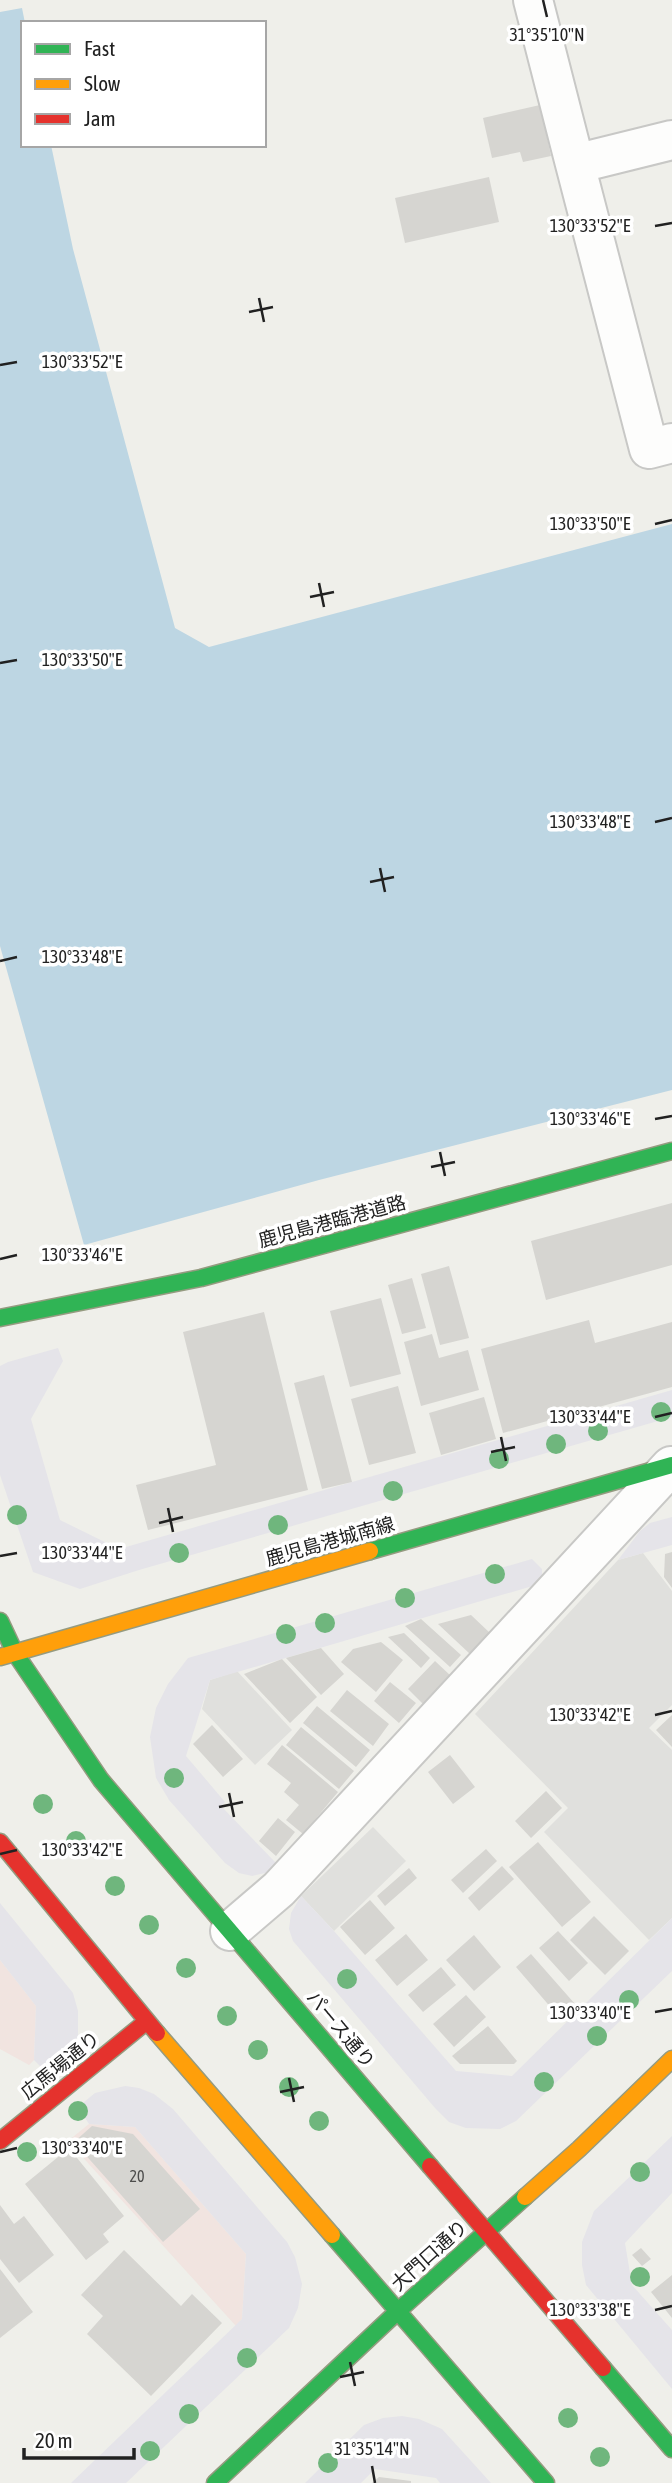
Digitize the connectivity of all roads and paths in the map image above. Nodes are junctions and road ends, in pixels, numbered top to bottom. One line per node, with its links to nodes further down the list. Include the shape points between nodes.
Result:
1 (533, 0): 3 (street)
2 (672, 140): 3 (street)
3 (575, 164): 4 (street, via 649,449)
4 (672, 443)
5 (672, 1151): 6 (street, 鹿児島港臨港道路, via 201,1278)
6 (0, 1318)
7 (671, 1466): 9 (street, 鹿児島港城南線); 11 (street, via 279,1889)
8 (0, 1621): 9 (street, パース通り)
9 (7, 1655): 11 (street, パース通り, via 101,1780)
10 (0, 1842): 12 (street)
11 (230, 1931): 15 (street, パース通り)
12 (147, 2021): 14 (street, 広馬場通り); 16 (street)
13 (672, 2059): 15 (street, 大門口通り)
14 (0, 2141)
15 (485, 2232): 16 (street, 大門口通り); 17 (street, パース通り)
16 (397, 2312): 18 (street, 大門口通り); 19 (street)
17 (672, 2449)
18 (215, 2483)
19 (546, 2483)

